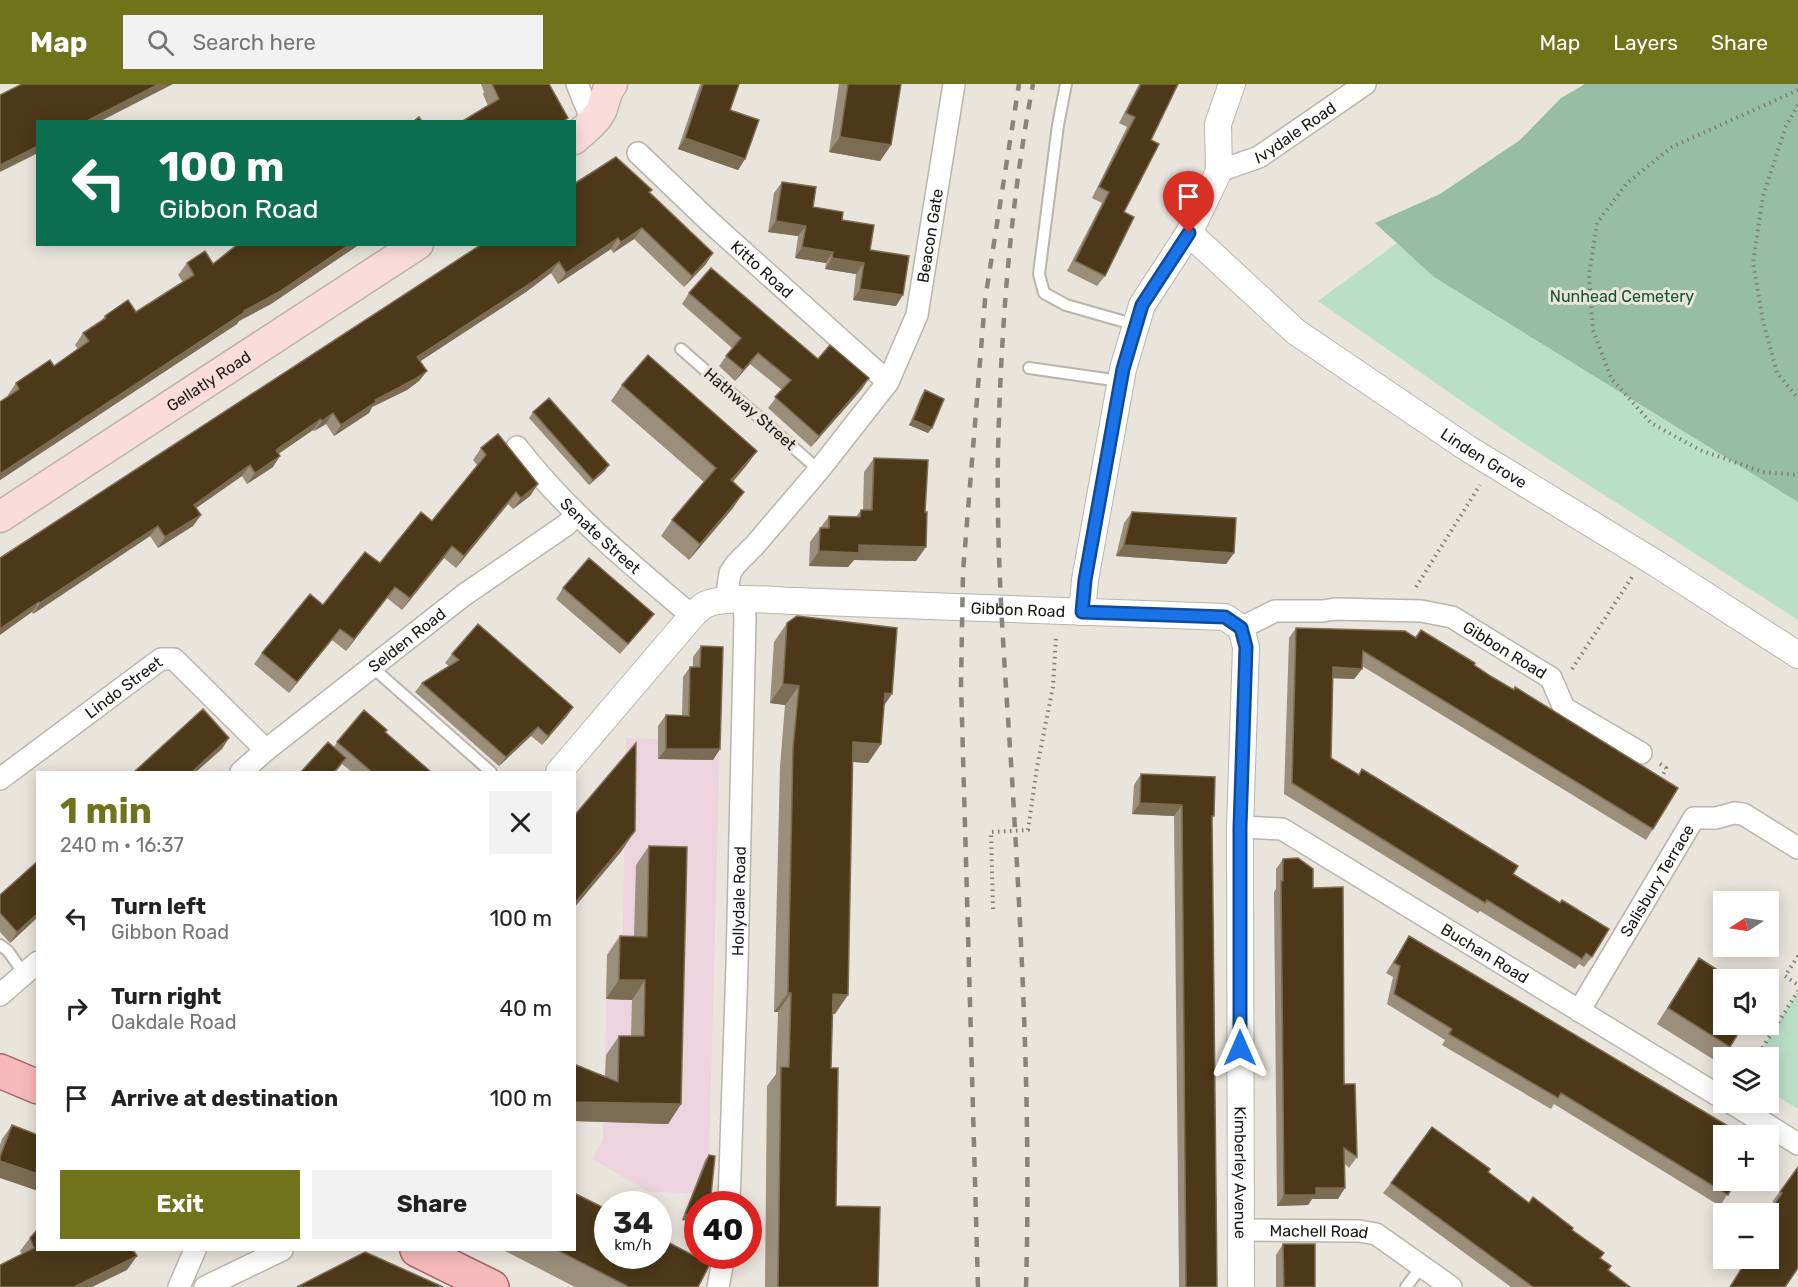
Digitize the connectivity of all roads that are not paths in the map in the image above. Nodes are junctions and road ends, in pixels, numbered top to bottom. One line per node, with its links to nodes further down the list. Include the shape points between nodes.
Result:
1 (577, 84): 7 (street)
2 (612, 84): 7 (main road, via 602,110)
3 (954, 84): 16 (street, Beacon Gate, via 917,315)
4 (1066, 84): 12 (lane, via 1039,274 1044,292 1066,305)
5 (1232, 84): 9 (street, via 1218,124)
6 (1365, 84): 9 (street, Ivydale Road, via 1259,157)
7 (584, 131)
8 (638, 153): 16 (street, Kitto Road)
9 (1219, 171): 10 (street)
10 (1189, 233): 12 (street, via 1142,305); 25 (street, Linden Grove, via 1296,332 1467,448)
11 (415, 246): 20 (main road, Gellatly Road)
12 (1136, 325): 15 (street)
13 (681, 349): 18 (lane, Hathway Street)
14 (1029, 368): 15 (lane)
15 (1120, 381): 22 (street)
16 (888, 382): 18 (street, Beacon Gate)
17 (517, 447): 19 (street, Senate Street)
18 (819, 470): 21 (street, Hollydale Road, via 730,573 728,586)
19 (576, 515): 23 (street, Senate Street); 26 (street, Selden Road)
20 (0, 517)
21 (737, 600): 22 (street, Gibbon Road); 23 (street, Gibbon Road, via 715,601); 44 (street, Hollydale Road, via 745,618)
22 (1082, 612): 24 (street, Gibbon Road, via 1225,617)
23 (692, 616): 31 (street, Gibbon Road)
24 (1241, 628): 28 (street, Gibbon Road, via 1275,611 1323,611 1411,600 1452,617 1551,678 1564,708); 33 (street, Kimberley Avenue, via 1246,647)
25 (1798, 655)
26 (372, 667): 27 (street, Selden Road); 30 (lane)
27 (266, 750): 29 (street, Selden Road); 32 (street, Lindo Street, via 174,659 161,658)
28 (1641, 753)
29 (242, 771)
30 (490, 771)
31 (560, 771)
32 (0, 779)
33 (1240, 827): 38 (street, Buchan Road, via 1282,829); 45 (street, Kimberley Avenue)
34 (1798, 848): 38 (street, Salisbury Terrace, via 1743,814 1694,818)
35 (0, 945): 36 (lane)
36 (31, 968): 37 (street)
37 (0, 995)
38 (1579, 1011): 41 (street, Buchan Road)
39 (0, 1071): 40 (main road)
40 (36, 1086)
41 (1713, 1092)
42 (1748, 1113): 43 (street)
43 (1798, 1144)
44 (729, 1191)
45 (1240, 1230): 49 (street, Machell Road, via 1359,1230 1376,1234); 55 (street, Kimberley Avenue)
46 (195, 1251): 51 (street)
47 (280, 1251): 52 (street)
48 (419, 1251): 53 (main road)
49 (1422, 1266): 56 (lane); 57 (street, Machell Road)
50 (721, 1269): 54 (street)
51 (179, 1287)
52 (205, 1287)
53 (492, 1287)
54 (718, 1287)
55 (1241, 1287)
56 (1406, 1287)
57 (1451, 1287)

